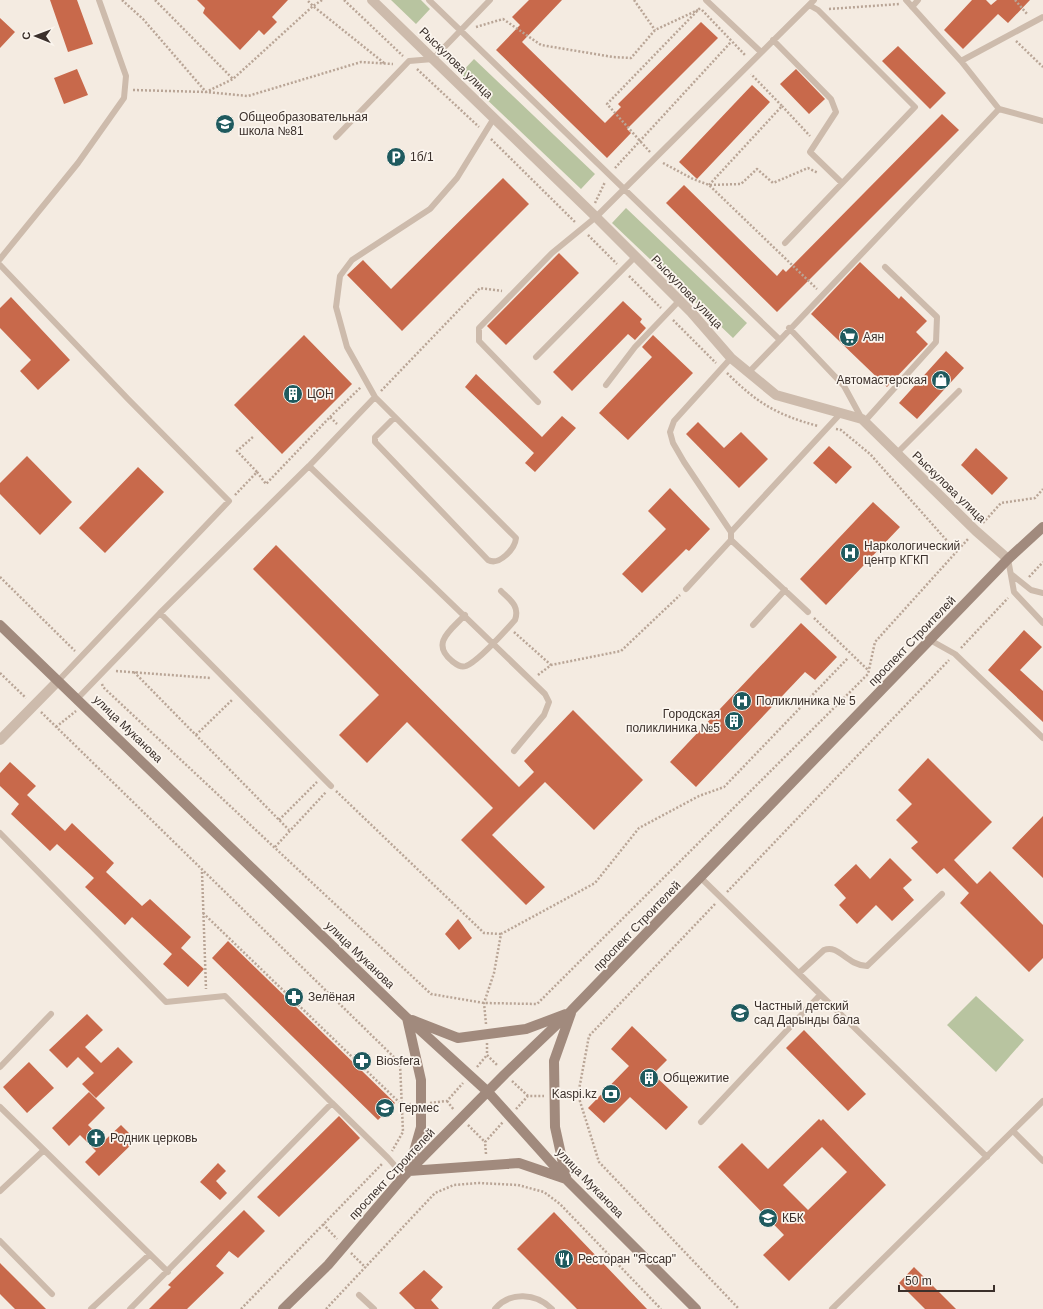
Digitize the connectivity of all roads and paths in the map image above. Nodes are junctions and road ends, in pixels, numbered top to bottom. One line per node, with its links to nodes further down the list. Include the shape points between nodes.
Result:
1 (99, 0): 53 (lane, via 126,76 124,98 78,163)
2 (122, 0): 35 (path, via 143,19)
3 (155, 0): 33 (path)
4 (307, 0): 15 (path)
5 (322, 0): 15 (path)
6 (372, 0): 27 (street, Рыскулова улица)
7 (429, 0): 21 (lane)
8 (490, 0): 21 (lane)
9 (634, 0): 20 (path)
10 (706, 0): 25 (lane)
11 (906, 0): 16 (lane)
12 (918, 0): 16 (lane)
13 (1015, 0): 19 (path)
14 (812, 2): 23 (lane); 46 (lane, via 915,107)
15 (313, 6): 29 (path); 33 (path)
16 (912, 7): 28 (lane)
17 (700, 8): 20 (path); 24 (path); 42 (path, via 607,104)
18 (1043, 17): 19 (lane)
19 (1033, 22): 22 (lane)
20 (655, 30): 21 (path, via 631,58 541,45 503,19)
21 (461, 32): 27 (lane); 48 (lane)
22 (1009, 34): 28 (lane); 31 (path)
23 (773, 40): 25 (lane); 43 (lane, via 831,98 836,112)
24 (731, 42): 26 (path, via 744,56); 42 (path)
25 (761, 52): 32 (lane)
26 (746, 53)
27 (433, 59): 38 (street, Рыскулова улица); 41 (lane, via 409,61)
28 (961, 61): 37 (lane)
29 (385, 64): 30 (path); 35 (path, via 362,62 248,96)
30 (395, 64)
31 (1043, 67)
32 (745, 68): 36 (path); 44 (lane)
33 (233, 79): 35 (path)
34 (141, 91): 35 (path)
35 (206, 92)
36 (782, 106): 43 (path); 47 (path)
37 (999, 109): 39 (lane); 59 (lane)
38 (494, 118): 40 (lane); 49 (street, Рыскулова улица)
39 (1043, 121)
40 (485, 133): 50 (path); 70 (lane, via 457,178 430,209 352,260 340,276 336,307 347,347)
41 (336, 137)
42 (640, 140): 44 (path)
43 (816, 142): 46 (lane, via 810,152)
44 (655, 158): 47 (path, via 693,180); 48 (lane)
45 (822, 174): 47 (path, via 808,168 773,183 757,169 741,184)
46 (842, 183): 51 (lane)
47 (709, 185): 59 (path)
48 (623, 190): 49 (lane); 64 (lane)
49 (596, 217): 50 (lane); 52 (street, Рыскулова улица)
50 (582, 229): 56 (path); 58 (lane, via 552,253)
51 (785, 243)
52 (635, 257): 60 (street, Рыскулова улица); 65 (lane)
53 (0, 259)
54 (0, 266): 86 (lane)
55 (885, 266): 79 (lane, via 937,316 938,330 936,342)
56 (620, 267)
57 (626, 273): 61 (path)
58 (513, 293): 74 (path, via 480,288); 75 (lane, via 479,328 479,341)
59 (822, 294): 63 (lane)
60 (679, 301): 66 (street, Рыскулова улица); 72 (lane, via 635,347)
61 (665, 311)
62 (670, 317): 67 (path)
63 (789, 328): 64 (lane); 79 (lane, via 844,386)
64 (780, 340): 69 (lane)
65 (536, 357)
66 (731, 358): 69 (street, Рыскулова улица); 90 (lane, via 674,421 670,432 684,462)
67 (720, 366)
68 (725, 372): 71 (path)
69 (748, 373): 76 (street, Рыскулова улица, via 776,395)
70 (366, 381): 74 (lane); 77 (path)
71 (736, 383)
72 (606, 385)
73 (959, 391): 82 (lane)
74 (375, 397): 78 (lane); 80 (lane)
75 (538, 402)
76 (841, 413): 79 (street, Рыскулова улица); 90 (lane)
77 (330, 417): 80 (path); 84 (path, via 266,484)
78 (395, 417): 78 (lane, via 516,538 513,548 497,561 488,560 375,442 375,437)
79 (863, 420): 82 (street, Рыскулова улица)
80 (343, 430): 83 (lane)
81 (254, 436): 84 (path, via 237,451)
82 (896, 454): 89 (street, Рыскулова улица)
83 (309, 466): 104 (lane); 105 (lane)
84 (257, 472): 86 (path)
85 (1043, 489): 89 (path, via 1036,498 1001,503)
86 (229, 501): 113 (lane)
87 (916, 505): 92 (path)
88 (1043, 527): 93 (main road, проспект Строителей)
89 (976, 531): 92 (path); 93 (street, Рыскулова улица)
90 (731, 532): 91 (lane)
91 (731, 540): 98 (lane); 99 (lane)
92 (957, 552): 117 (path, via 875,642)
93 (1008, 560): 95 (lane); 110 (main road, проспект Строителей)
94 (1043, 562): 97 (path)
95 (1011, 574): 97 (lane); 101 (lane)
96 (0, 577): 113 (path)
97 (1023, 583): 102 (lane, via 1031,590)
98 (686, 589): 115 (path, via 621,651)
99 (785, 590): 103 (lane); 108 (lane)
100 (500, 591): 109 (lane, via 516,605 518,612)
101 (1014, 592): 106 (lane); 112 (path)
102 (1043, 593)
103 (808, 612): 117 (path)
104 (160, 613): 116 (lane); 121 (lane)
105 (465, 615): 111 (lane); 111 (lane, via 442,643 442,650 446,656 457,665 467,665)
106 (1043, 623)
107 (0, 625): 122 (main road, улица Муканова)
108 (753, 625)
109 (508, 627): 111 (lane); 115 (path)
110 (930, 640): 112 (lane); 138 (main road, проспект Строителей)
111 (494, 642): 123 (lane)
112 (955, 654): 128 (lane); 140 (path)
113 (80, 657): 122 (lane)
114 (848, 658): 142 (path, via 724,787 699,796 639,828 595,883)
115 (551, 665): 123 (path)
116 (106, 670): 118 (path); 120 (lane)
117 (868, 671): 146 (path, via 868,674 537,1004)
118 (134, 672): 121 (path); 127 (path)
119 (0, 673): 126 (path)
120 (99, 677): 125 (lane); 136 (path, via 103,687)
121 (225, 678): 124 (lane)
122 (58, 681): 125 (main road, улица Муканова); 126 (street)
123 (532, 681): 130 (lane, via 549,702 544,715)
124 (239, 693): 127 (path); 131 (lane)
125 (77, 699): 149 (main road, улица Муканова)
126 (34, 705): 129 (street); 137 (path)
127 (196, 736): 133 (path)
128 (1043, 738)
129 (0, 740)
130 (514, 751)
131 (322, 777): 132 (lane); 133 (path)
132 (331, 786): 134 (path); 142 (path, via 484,932)
133 (279, 820): 134 (path)
134 (289, 830): 136 (path)
135 (0, 833): 145 (lane, via 166,1002)
136 (275, 846): 146 (path, via 430,994)
137 (202, 871): 141 (path); 160 (path, via 400,1063)
138 (701, 878): 140 (lane); 147 (main road, проспект Строителей)
139 (942, 894): 143 (lane, via 867,966 855,965 833,948 828,948)
140 (721, 898): 143 (lane); 186 (path, via 590,1036 578,1095 599,1162)
141 (203, 913): 145 (path); 160 (path)
142 (501, 934): 146 (path, via 494,973)
143 (799, 974): 144 (lane)
144 (820, 995): 162 (lane); 165 (lane)
145 (206, 998): 158 (lane, via 225,996)
146 (484, 1003): 150 (path)
147 (571, 1011): 150 (main road, via 526,1029); 153 (main road, проспект Строителей); 169 (main road, via 554,1061 555,1127)
148 (51, 1014): 152 (lane)
149 (407, 1018): 150 (main road, via 458,1038); 154 (main road, улица Муканова); 159 (main road, via 421,1080)
150 (487, 1034): 151 (path)
151 (487, 1055): 153 (path); 154 (path)
152 (0, 1067)
153 (505, 1074): 155 (main road, проспект Строителей); 156 (path)
154 (469, 1076): 155 (main road, улица Муканова); 159 (path, via 447,1101)
155 (488, 1092): 168 (main road, проспект Строителей); 169 (main road, улица Муканова)
156 (528, 1096)
157 (1043, 1101): 163 (lane)
158 (332, 1103): 166 (lane); 173 (lane)
159 (421, 1104): 160 (path); 168 (main road, via 421,1127)
160 (402, 1105): 166 (path, via 403,1132)
161 (0, 1107): 164 (lane)
162 (701, 1122)
163 (1013, 1131): 165 (lane); 167 (lane)
164 (44, 1150): 170 (lane); 172 (lane)
165 (987, 1157): 187 (lane)
166 (388, 1158): 168 (lane); 178 (path)
167 (1043, 1161)
168 (406, 1174): 169 (main road, via 519,1163); 179 (main road, проспект Строителей, via 328,1265)
169 (566, 1179): 185 (main road, улица Муканова)
170 (0, 1191)
171 (0, 1241): 174 (lane)
172 (150, 1254): 173 (lane); 176 (lane)
173 (168, 1272): 177 (lane)
174 (52, 1294)
175 (359, 1295): 181 (lane)
176 (91, 1309)
177 (130, 1309)
178 (241, 1309)
179 (283, 1309)
180 (326, 1309): 184 (path, via 435,1194 454,1185 478,1183 518,1185 544,1192 560,1204)
181 (374, 1309)
182 (495, 1309): 183 (lane, via 501,1302 523,1295 539,1299)
183 (552, 1309)
184 (660, 1309)
185 (696, 1309)
186 (739, 1309)
187 (832, 1309)

